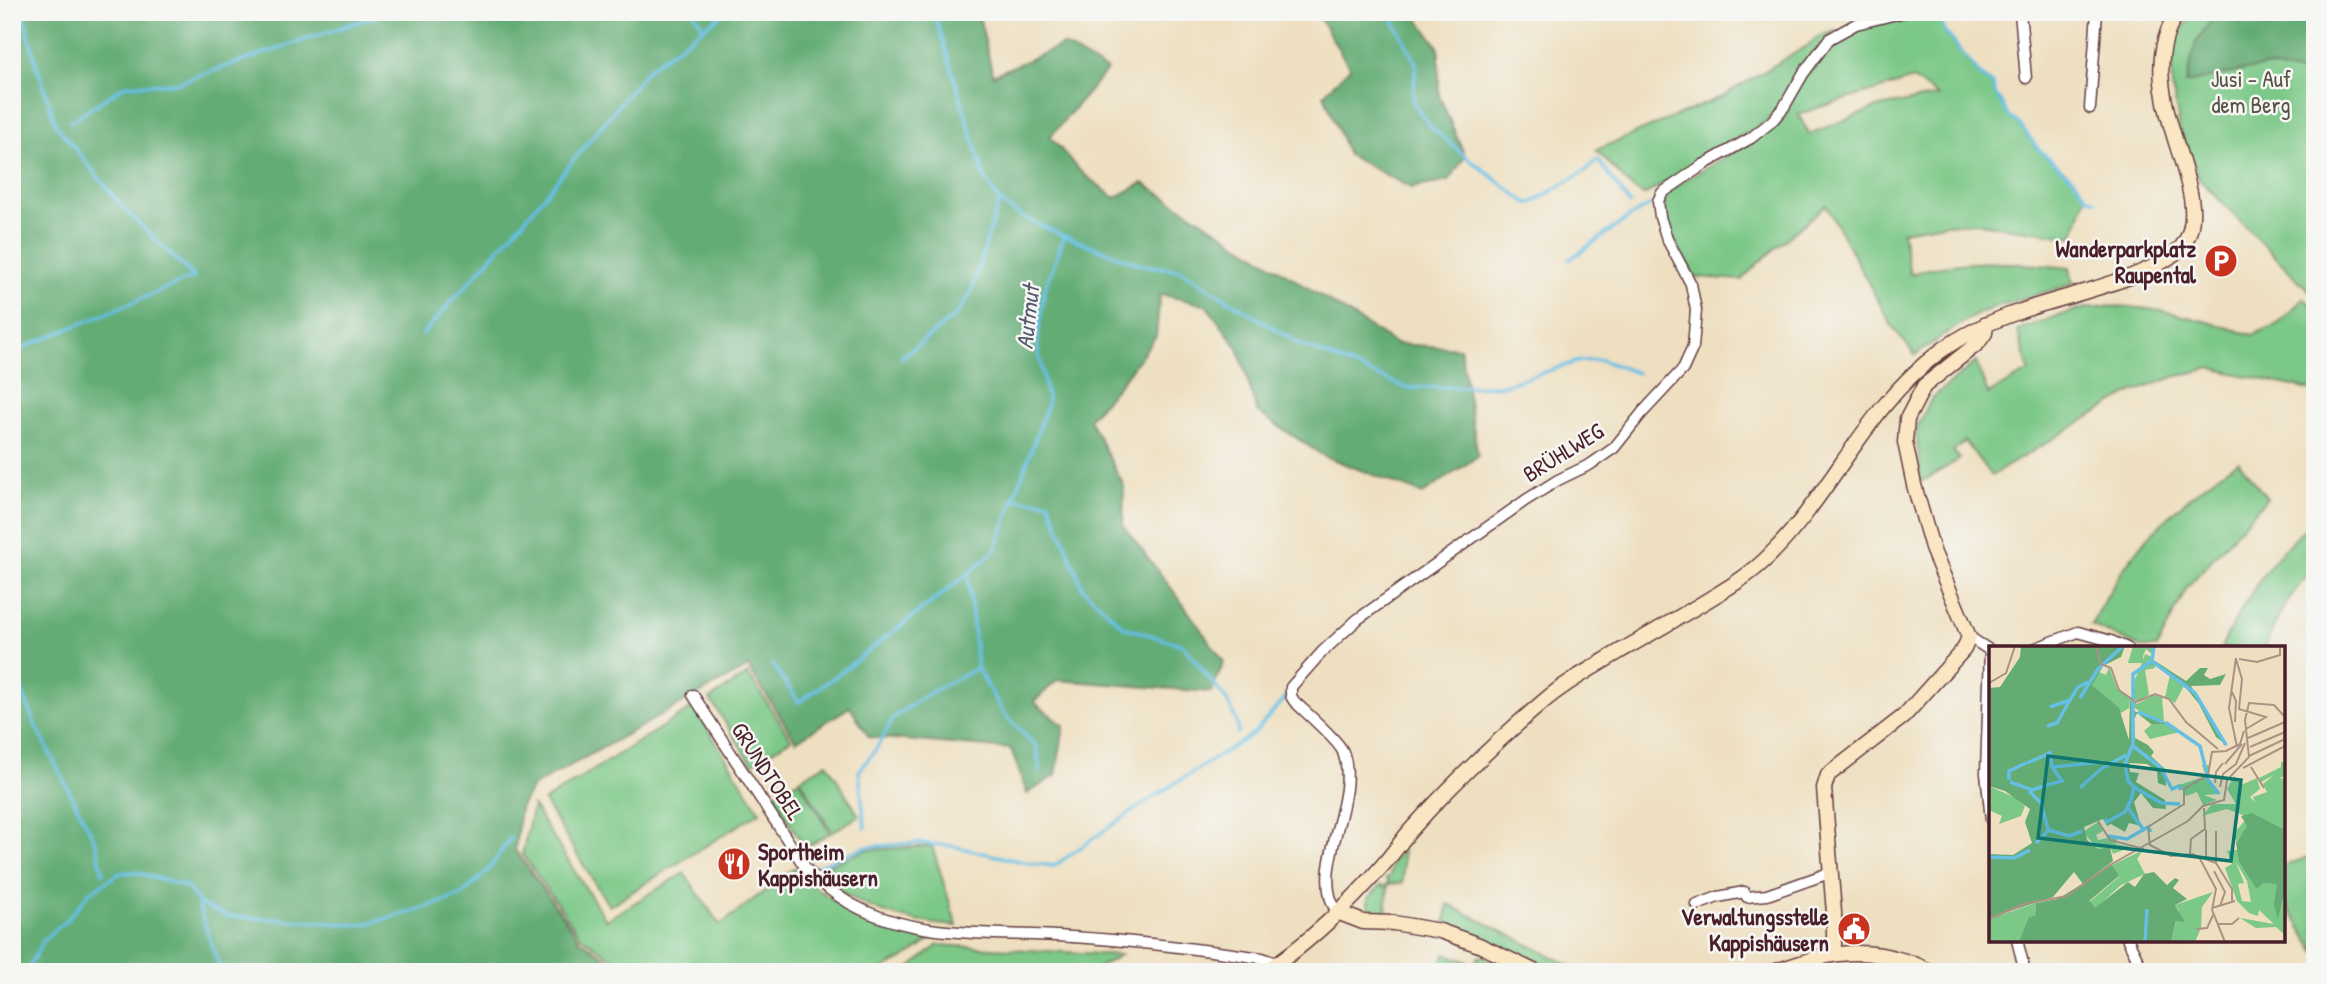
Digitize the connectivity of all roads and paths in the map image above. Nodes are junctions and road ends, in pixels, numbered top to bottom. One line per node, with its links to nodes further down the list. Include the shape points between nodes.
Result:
1 (1905, 12): 17 (street, BRÜHLWEG, via 1856,24 1829,39 1771,122 1662,193 1660,217 1690,284 1696,310 1693,348 1683,369 1614,448 1526,500 1358,619 1291,687 1294,701 1342,749 1346,765 1328,880 1330,902)
2 (2020, 12): 5 (street)
3 (2097, 12): 6 (street)
4 (2178, 12): 7 (main road, via 2169,25 2160,85 2190,192 2192,214 2185,241 2164,262)
5 (2026, 78)
6 (2090, 108)
7 (1986, 324): 8 (main road, via 1979,343 1924,386 1907,419 1914,485 1933,551); 17 (main road, via 1941,350 1902,384 1765,561 1546,699 1455,786)
8 (1969, 637): 11 (street); 15 (main road, via 1964,649 1904,716 1828,775 1824,788)
9 (2110, 644): 10 (street, via 2078,632)
10 (2041, 646)
11 (1989, 650)
12 (692, 695): 21 (street, GRUNDTOBEL, via 807,870 853,905 911,926 1132,941 1262,958 1271,961)
13 (1989, 700): 14 (street)
14 (1989, 801)
15 (1829, 873): 16 (street, via 1767,895 1746,897 1744,892); 20 (main road)
16 (1697, 905)
17 (1337, 912): 21 (main road); 22 (main road, via 1363,922 1440,931)
18 (2018, 942): 25 (street)
19 (2129, 942): 26 (street)
20 (1834, 953): 23 (main road); 24 (main road, via 1893,957)
21 (1269, 969)
22 (1536, 972)
23 (1774, 972)
24 (1931, 972)
25 (2025, 972)
26 (2144, 972)

